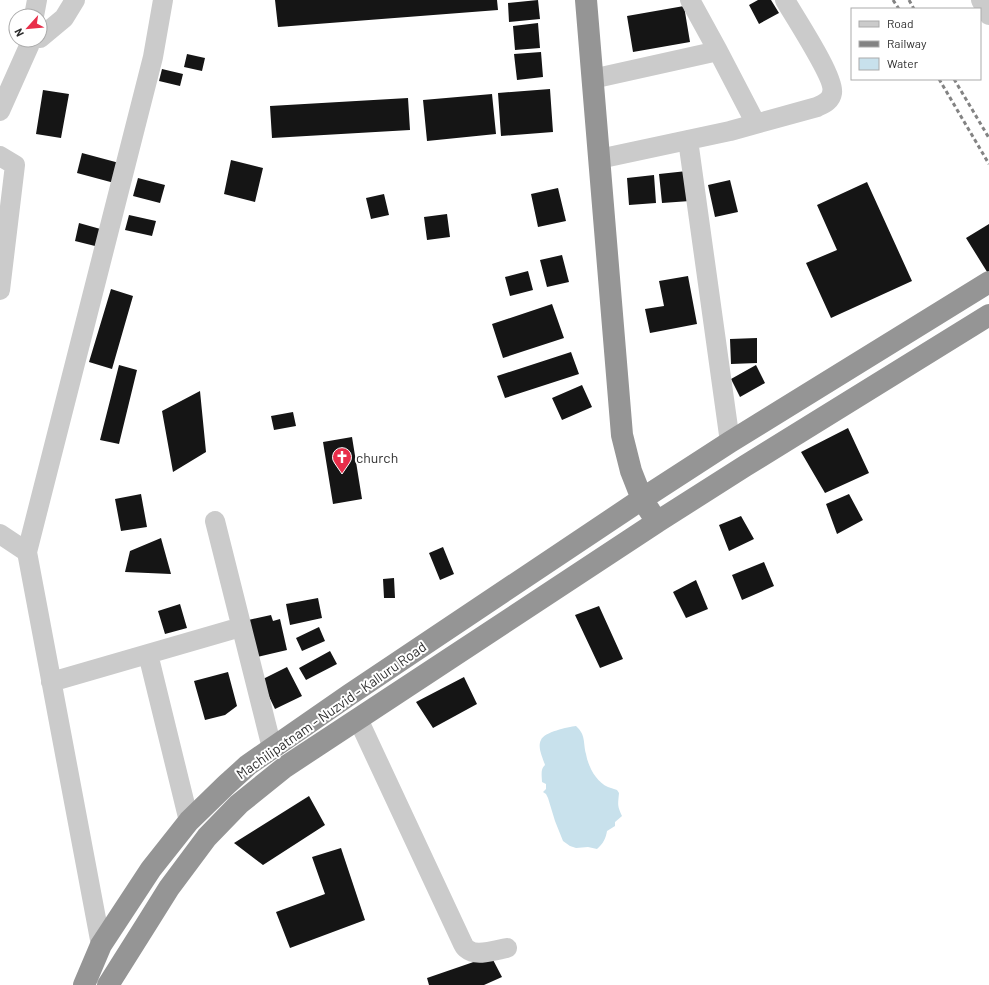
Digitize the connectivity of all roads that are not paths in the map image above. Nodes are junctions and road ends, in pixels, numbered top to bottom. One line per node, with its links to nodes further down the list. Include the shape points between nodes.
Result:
1 (75, 0): 8 (street, via 64,18)
2 (163, 0): 25 (street, via 153,57)
3 (586, 0): 11 (highway)
4 (690, 0): 10 (street)
5 (785, 0): 13 (street, via 824,64 833,93 828,101 817,107)
6 (981, 0): 7 (street)
7 (989, 15)
8 (48, 30)
9 (31, 48): 12 (street)
10 (718, 51): 11 (street); 13 (street)
11 (592, 79): 16 (highway)
12 (0, 111)
13 (756, 124): 14 (street)
14 (688, 140): 16 (street); 20 (street)
15 (0, 156): 18 (street, via 15,165)
16 (599, 160): 21 (highway, via 622,435 631,471)
17 (989, 282): 20 (highway, Machilipatnam - Nuzvid - Kalluru Road)
18 (0, 290)
19 (989, 315): 23 (highway, Machilipatnam - Nuzvid - Kalluru Road)
20 (730, 442): 21 (highway, Machilipatnam - Nuzvid - Kalluru Road)
21 (642, 498): 23 (highway); 30 (highway, Machilipatnam - Nuzvid - Kalluru Road)
22 (215, 521): 26 (street)
23 (657, 522): 29 (highway, Machilipatnam - Nuzvid - Kalluru Road)
24 (0, 534): 25 (street)
25 (27, 552): 28 (street)
26 (241, 627): 27 (street); 30 (street)
27 (148, 654): 28 (street); 31 (street)
28 (51, 682): 32 (street)
29 (358, 719): 33 (street, via 463,944 467,950 479,953); 35 (highway, Machilipatnam - Nuzvid - Kalluru Road, via 264,783 207,837 169,888)
30 (272, 748): 31 (highway, Machilipatnam - Nuzvid - Kalluru Road, via 248,765)
31 (189, 821): 32 (highway, Machilipatnam - Nuzvid - Kalluru Road, via 151,869)
32 (102, 945): 34 (highway, Machilipatnam - Nuzvid - Kalluru Road)
33 (507, 948)
34 (84, 985)
35 (108, 985)

